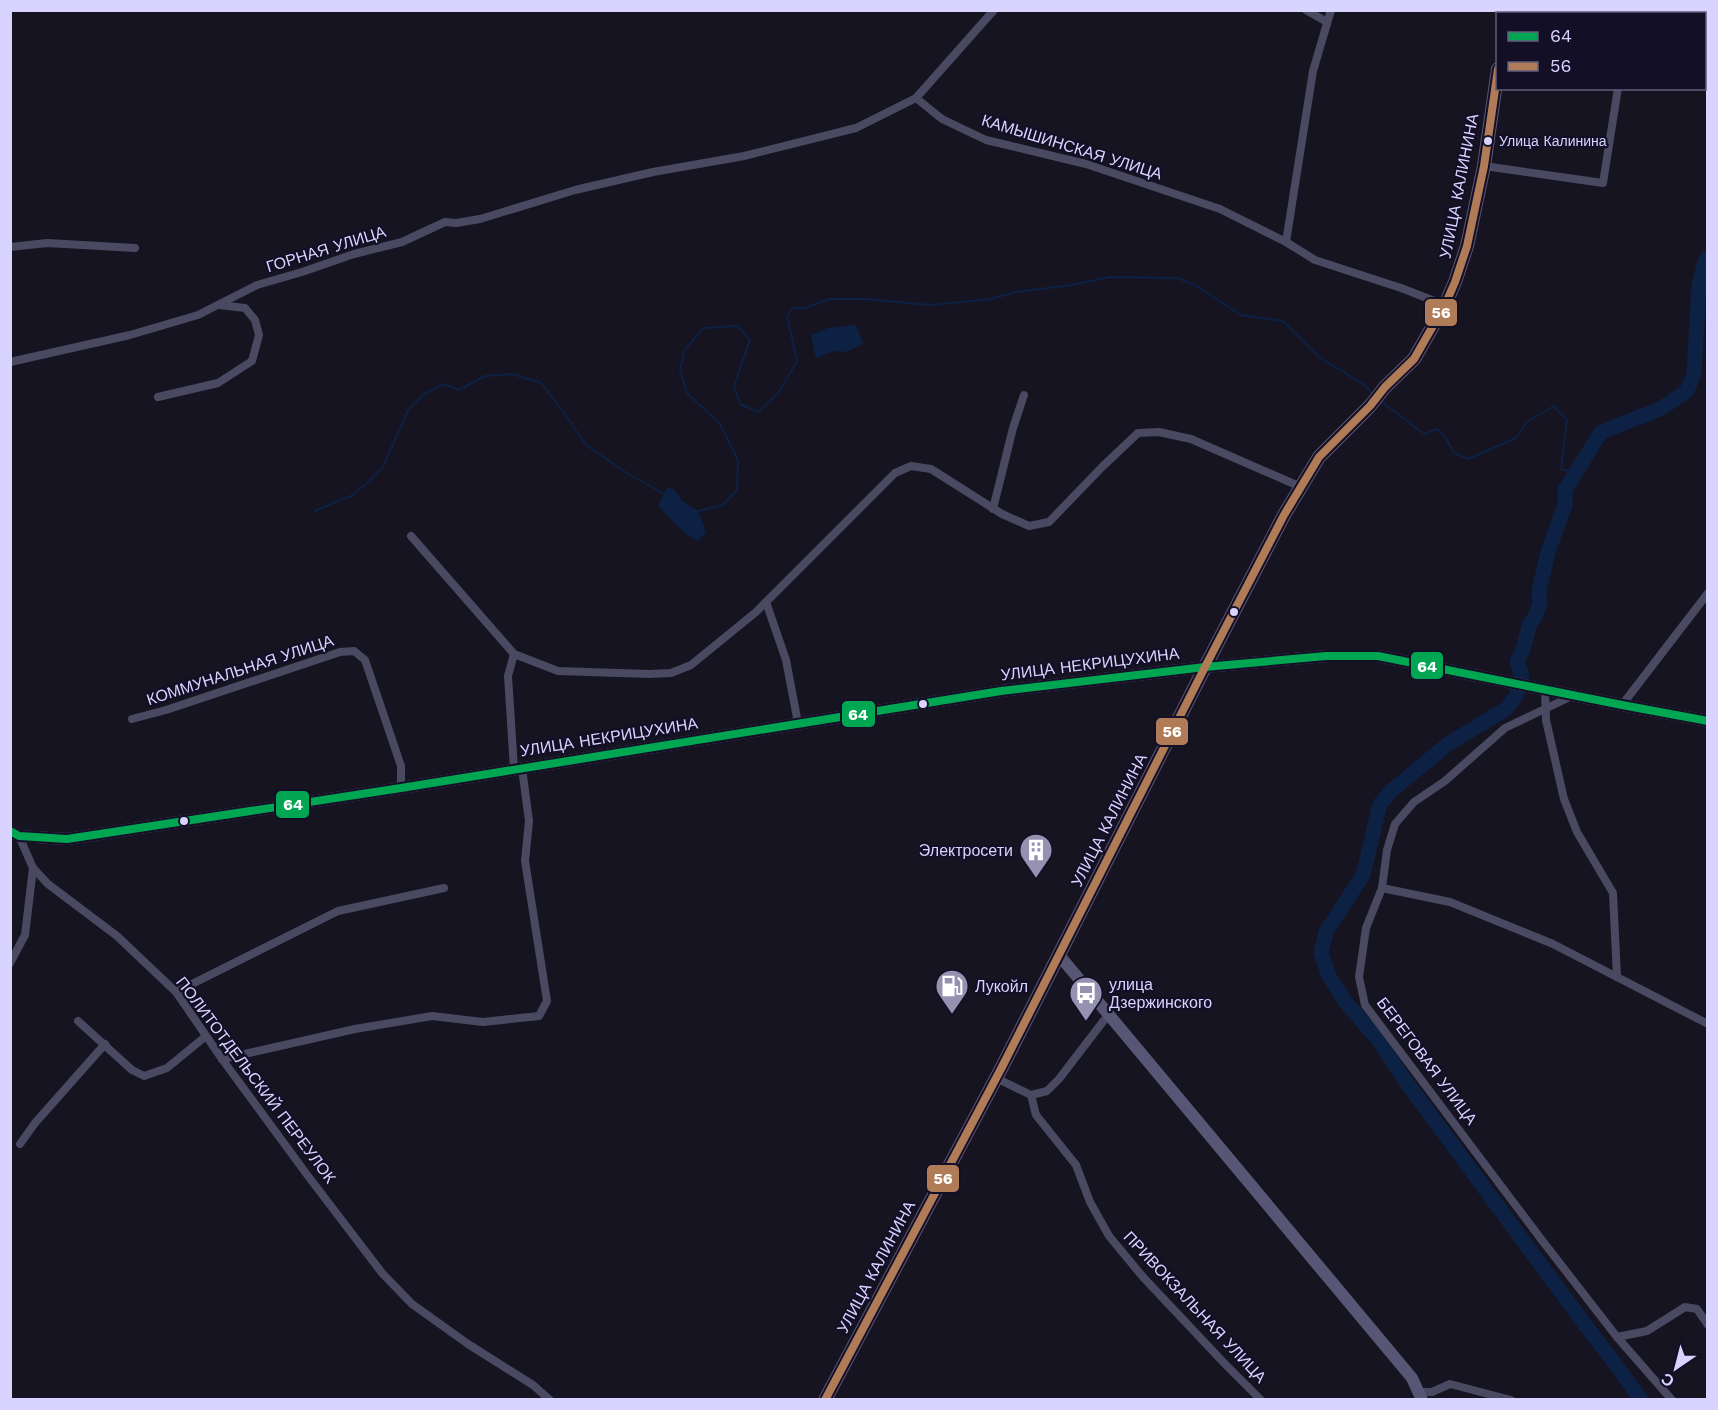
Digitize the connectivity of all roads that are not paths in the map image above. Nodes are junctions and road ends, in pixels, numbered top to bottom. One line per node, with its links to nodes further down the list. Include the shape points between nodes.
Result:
1 (994, 10): 7 (street)
2 (1306, 10): 4 (street)
3 (1331, 10): 4 (street)
4 (1327, 22): 9 (street, via 1313,71)
5 (1496, 76): 8 (main road, УЛИЦА КАЛИНИНА)
6 (1618, 90): 8 (street, via 1603,183)
7 (916, 98): 9 (street, КАМЫШИНСКАЯ УЛИЦА, via 942,119 986,140 1086,164 1221,209); 12 (street, ГОРНАЯ УЛИЦА, via 856,128 744,156 575,190 480,219 446,222 402,242 257,285)
8 (1484, 166): 13 (main road, УЛИЦА КАЛИНИНА, via 1467,246)
9 (1286, 242): 13 (street, КАМЫШИНСКАЯ УЛИЦА, via 1315,260)
10 (10, 247): 11 (street, via 47,243)
11 (135, 248)
12 (219, 304): 14 (street, ГОРНАЯ УЛИЦА, via 198,315 130,335); 16 (street, via 245,308 255,320 259,335 252,361 218,383)
13 (1445, 305): 17 (main road, УЛИЦА КАЛИНИНА, via 1414,359 1319,457)
14 (10, 362)
15 (1024, 395): 18 (street)
16 (158, 398)
17 (1301, 487): 18 (street, via 1191,439 1159,432 1138,433 1049,522 1029,526); 23 (main road, УЛИЦА КАЛИНИНА)
18 (993, 509): 21 (street, via 931,469 911,466 895,473)
19 (411, 536): 22 (street)
20 (1707, 593): 26 (street)
21 (766, 602): 22 (street, via 691,665 671,673 558,671); 30 (street, via 786,660)
22 (514, 654): 31 (street, via 508,676)
23 (1205, 667): 24 (street, УЛИЦА НЕКРИЦУХИНА, via 1326,656 1378,656); 30 (street, УЛИЦА НЕКРИЦУХИНА, via 1002,691); 37 (main road, УЛИЦА КАЛИНИНА)
24 (1543, 689): 25 (street, УЛИЦА НЕКРИЦУХИНА); 27 (street)
25 (1572, 695): 26 (street, УЛИЦА НЕКРИЦУХИНА); 27 (street, БЕРЕГОВАЯ УЛИЦА)
26 (1622, 705): 29 (street, УЛИЦА НЕКРИЦУХИНА)
27 (1546, 709): 36 (street, БЕРЕГОВАЯ УЛИЦА, via 1505,728 1445,781 1414,802 1395,824); 39 (street, via 1564,800 1577,832 1613,893)
28 (132, 719): 32 (street, КОММУНАЛЬНАЯ УЛИЦА, via 340,652 354,651 365,660 401,766)
29 (1707, 721)
30 (798, 723): 31 (street, УЛИЦА НЕКРИЦУХИНА)
31 (518, 768): 32 (street, УЛИЦА НЕКРИЦУХИНА); 46 (street, via 529,821 525,861 547,1001 539,1016 483,1022 432,1016)
32 (401, 788): 33 (street, УЛИЦА НЕКРИЦУХИНА, via 67,839)
33 (15, 833): 34 (street, ПОЛИТОТДЕЛЬСКИЙ ПЕРЕУЛОК)
34 (33, 868): 38 (street, via 25,934); 40 (street, ПОЛИТОТДЕЛЬСКИЙ ПЕРЕУЛОК, via 117,936)
35 (444, 888): 40 (street, via 338,911)
36 (1382, 888): 39 (street, via 1450,902 1553,944); 51 (street, БЕРЕГОВАЯ УЛИЦА, via 1366,928 1359,977 1365,1005)
37 (1059, 955): 41 (street); 47 (main road, УЛИЦА КАЛИНИНА)
38 (10, 963)
39 (1617, 977): 43 (street)
40 (176, 992): 44 (street, ПОЛИТОТДЕЛЬСКИЙ ПЕРЕУЛОК)
41 (1108, 1015): 48 (street, via 1059,1079 1047,1091); 52 (street, via 1413,1378)
42 (78, 1021): 45 (street)
43 (1707, 1024)
44 (206, 1036): 45 (street, via 167,1068 144,1076); 46 (street, ПОЛИТОТДЕЛЬСКИЙ ПЕРЕУЛОК)
45 (105, 1044): 49 (street)
46 (222, 1059): 53 (street, ПОЛИТОТДЕЛЬСКИЙ ПЕРЕУЛОК, via 382,1273 412,1304)
47 (996, 1078): 48 (street); 54 (main road, УЛИЦА КАЛИНИНА)
48 (1030, 1095): 55 (street, ПРИВОКЗАЛЬНАЯ УЛИЦА, via 1036,1115 1076,1165 1109,1236)
49 (20, 1144)
50 (1707, 1325): 51 (street, via 1697,1309 1685,1307 1647,1331)
51 (1617, 1337): 57 (street, БЕРЕГОВАЯ УЛИЦА)
52 (1421, 1396): 56 (street, via 1450,1384)
53 (550, 1400)
54 (825, 1400)
55 (1261, 1400)
56 (1511, 1400)
57 (1672, 1400)

